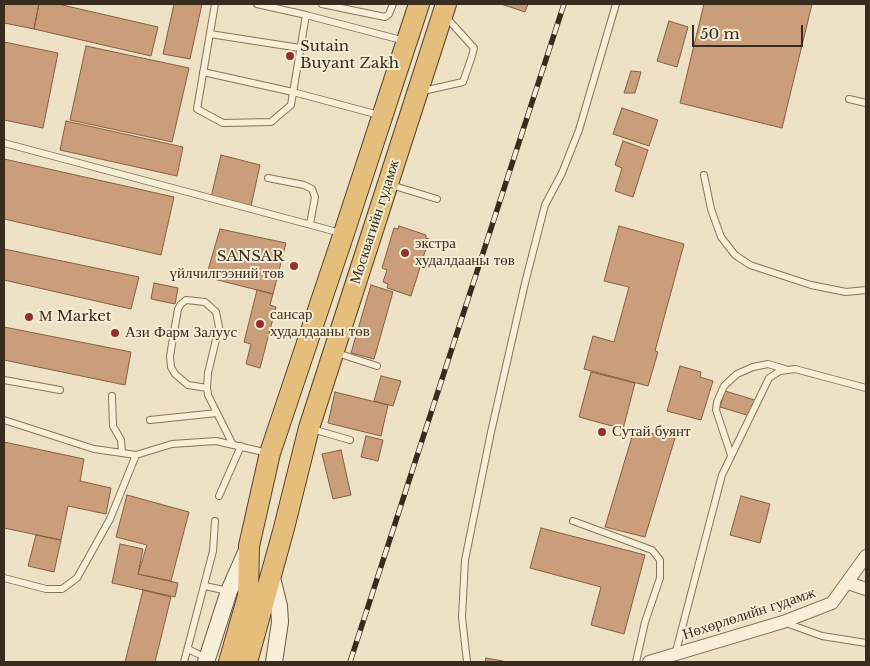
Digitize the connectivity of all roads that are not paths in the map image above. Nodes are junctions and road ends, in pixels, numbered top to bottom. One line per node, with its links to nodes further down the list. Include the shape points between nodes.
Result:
1 (214, 4): 10 (lane)
2 (257, 4): 9 (lane)
3 (322, 4): 7 (lane)
4 (393, 4): 7 (lane, via 385,17)
5 (419, 4): 11 (highway, Москвагийн гудамж)
6 (616, 4): 66 (lane, via 579,130 545,205 491,432 465,560 462,617)
7 (339, 6)
8 (445, 9): 15 (highway, Москвагийн гудамж); 15 (lane, via 474,48 463,82)
9 (306, 15): 11 (lane); 12 (lane)
10 (210, 34): 12 (lane); 13 (lane)
11 (408, 42): 18 (highway, Москвагийн гудамж)
12 (300, 48): 14 (lane)
13 (203, 72): 14 (lane); 14 (lane, via 197,109 223,123 271,122 291,105)
14 (293, 92): 18 (lane)
15 (416, 93): 22 (highway, Москвагийн гудамж)
16 (849, 99): 17 (lane)
17 (866, 104)
18 (383, 117): 25 (highway, Москвагийн гудамж)
19 (4, 143): 24 (lane)
20 (704, 175): 26 (lane, via 721,237 736,255 750,265 811,285 846,292)
21 (268, 178): 24 (lane, via 312,189 315,197)
22 (387, 184): 23 (lane); 27 (highway, Москвагийн гудамж)
23 (437, 199)
24 (310, 224): 25 (lane)
25 (344, 233): 43 (highway, Москвагийн гудамж)
26 (866, 290)
27 (333, 352): 28 (lane); 38 (highway, Москвагийн гудамж)
28 (377, 366)
29 (787, 369): 32 (lane); 45 (lane, via 769,378); 45 (lane, via 768,364 752,367 737,374 724,386 716,410)
30 (4, 380): 33 (lane)
31 (206, 388): 31 (lane, via 219,320 216,312 205,302 186,300 178,309 170,356 172,367 188,385); 35 (lane)
32 (866, 388)
33 (60, 390)
34 (112, 396): 42 (lane, via 113,426 121,440)
35 (217, 413): 37 (lane); 40 (lane)
36 (4, 420): 42 (lane, via 94,449)
37 (150, 420)
38 (309, 428): 39 (lane); 51 (highway, Москвагийн гудамж)
39 (350, 440)
40 (232, 443): 41 (lane); 44 (lane, via 172,444)
41 (241, 446): 43 (lane); 46 (lane)
42 (122, 453): 44 (lane)
43 (270, 453): 49 (highway, Москвагийн гудамж)
44 (136, 455): 52 (lane, via 110,519 77,578 62,589 46,589)
45 (731, 455): 60 (lane, via 713,503)
46 (219, 496)
47 (215, 521): 54 (lane, via 213,551)
48 (573, 521): 67 (lane, via 652,550 660,560 660,578)
49 (249, 546): 56 (main road); 63 (highway, Москвагийн гудамж, via 248,596)
50 (866, 556): 53 (street, Нөхөрлөлийн гудамж)
51 (271, 574): 64 (highway, Москвагийн гудамж); 65 (main road, via 280,622)
52 (4, 578)
53 (848, 583): 55 (street); 57 (street, Нөхөрлөлийн гудамж, via 832,603)
54 (205, 586): 56 (lane); 59 (lane)
55 (866, 589)
56 (229, 591): 61 (main road)
57 (783, 622): 58 (lane, via 822,636); 60 (street, Нөхөрлөлийн гудамж)
58 (866, 643)
59 (188, 649): 61 (lane); 62 (lane)
60 (675, 655): 68 (street, Нөхөрлөлийн гудамж)
61 (206, 660)
62 (184, 662)
63 (229, 662)
64 (247, 662)
65 (274, 662)
66 (467, 662)
67 (636, 662)
68 (649, 662)

